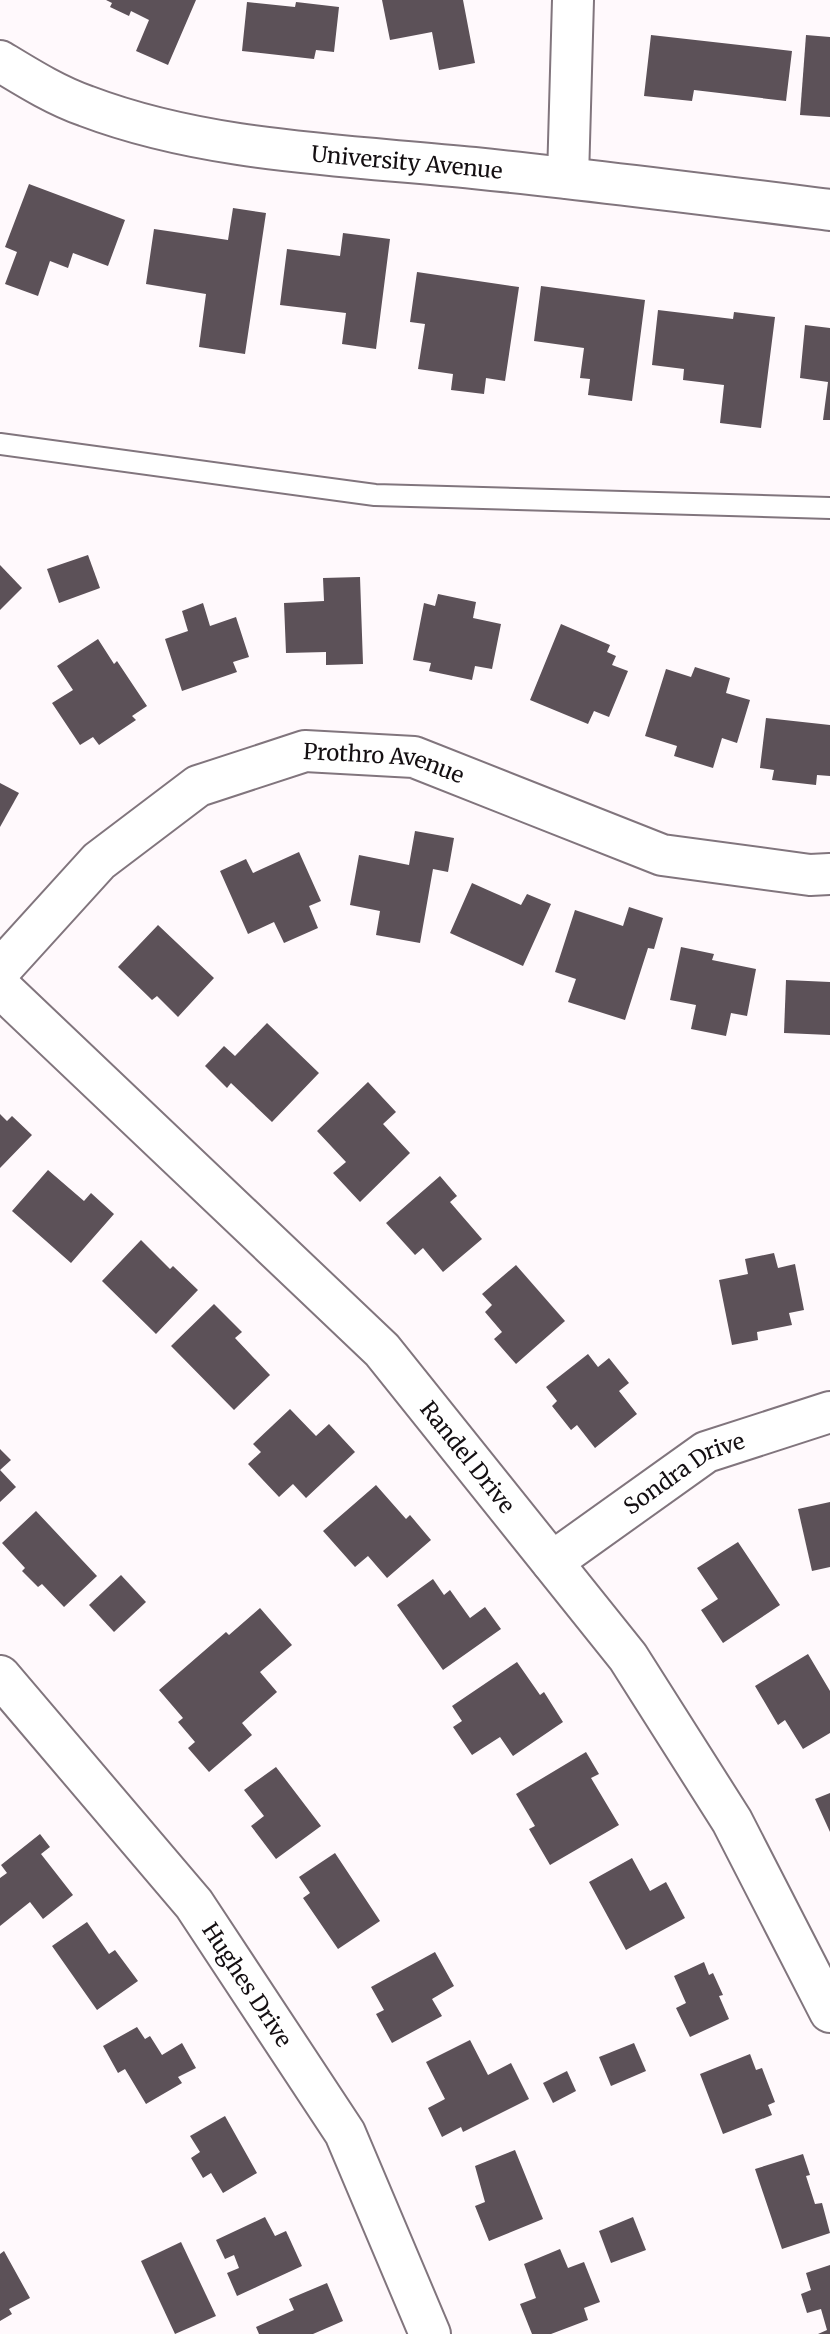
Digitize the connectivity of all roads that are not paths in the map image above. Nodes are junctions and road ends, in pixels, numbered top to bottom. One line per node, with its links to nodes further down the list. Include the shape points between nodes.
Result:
1 (573, 0): 3 (street)
2 (0, 61): 3 (street, University Avenue, via 85,106 217,141)
3 (568, 178): 4 (street, University Avenue)
4 (830, 210)
5 (0, 444): 6 (lane, via 375,495)
6 (830, 508)
7 (830, 874): 8 (street, Prothro Avenue, via 662,855 414,757 305,751 198,786 99,861)
8 (0, 970)
9 (0, 987): 11 (street, Randel Drive, via 382,1350)
10 (830, 1412): 11 (street, Sondra Drive, via 706,1452)
11 (552, 1562): 13 (street, Randel Drive, via 628,1657 724,1808)
12 (0, 1676): 14 (street, Hughes Drive, via 194,1904 345,2133)
13 (826, 1993)
14 (430, 2334)

